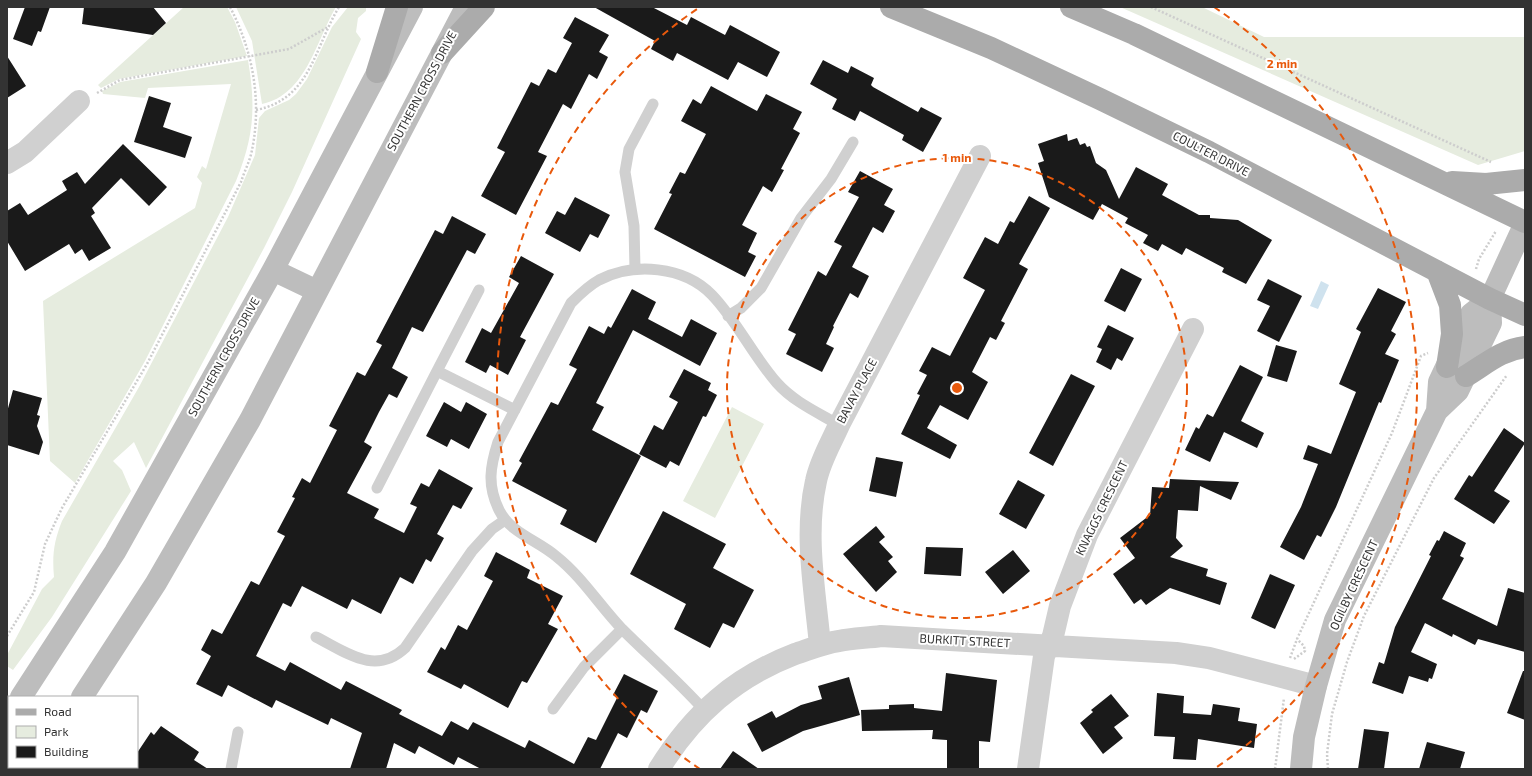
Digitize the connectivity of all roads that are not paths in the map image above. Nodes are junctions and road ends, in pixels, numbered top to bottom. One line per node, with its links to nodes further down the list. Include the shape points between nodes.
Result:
1 (397, 7): 8 (main road)
2 (412, 7): 8 (main road, SOUTHERN CROSS DRIVE)
3 (466, 7): 7 (main road, SOUTHERN CROSS DRIVE)
4 (484, 7): 7 (main road)
5 (891, 7): 19 (main road, COULTER DRIVE, via 991,48 1100,99)
6 (1071, 7): 15 (main road, via 1134,34)
7 (442, 53): 21 (main road, SOUTHERN CROSS DRIVE)
8 (377, 72): 18 (main road, SOUTHERN CROSS DRIVE)
9 (78, 102): 13 (street, via 25,152)
10 (654, 104): 17 (lane, via 629,149 625,172 634,226)
11 (853, 142): 24 (lane, via 831,180 801,218 761,288 741,308)
12 (980, 156): 30 (street, BAVAY PLACE)
13 (7, 163)
14 (1525, 180): 15 (main road, via 1486,184)
15 (1443, 182): 16 (main road)
16 (1525, 222): 22 (main road)
17 (635, 269): 24 (lane, via 676,274 689,279 711,295); 29 (lane, via 598,280 571,303)
18 (273, 270): 21 (main road); 38 (main road, SOUTHERN CROSS DRIVE, via 115,552)
19 (1437, 271): 22 (main road, COULTER DRIVE); 28 (main road, via 1450,305)
20 (479, 290): 27 (lane)
21 (317, 291): 39 (main road, SOUTHERN CROSS DRIVE, via 250,420 160,576)
22 (1490, 299): 23 (main road, COULTER DRIVE); 28 (main road, OGILBY CRESCENT, via 1491,323)
23 (1525, 315)
24 (728, 316): 30 (lane, via 778,383 802,404)
25 (1193, 329): 36 (street, KNAGGS CRESCENT, via 1087,535 1060,606)
26 (1525, 347): 28 (main road, via 1511,348)
27 (437, 371): 29 (lane); 31 (lane)
28 (1456, 371): 37 (main road, OGILBY CRESCENT, via 1458,391 1437,411 1335,620)
29 (515, 410): 32 (lane, via 498,442 491,464 491,487)
30 (839, 425): 35 (street, BAVAY PLACE, via 816,480 810,519)
31 (377, 488)
32 (505, 520): 33 (lane, via 512,528 557,556); 34 (lane, via 492,529 472,551 405,648 397,655 380,662 361,660)
33 (622, 629): 40 (lane, via 584,667); 41 (lane, via 682,685)
34 (316, 637)
35 (820, 645): 36 (street, BURKITT STREET, via 840,640 881,636); 41 (street, BURKITT STREET, via 771,663 742,679)
36 (1049, 646): 37 (street, BURKITT STREET, via 1176,653 1209,658); 45 (street, KNAGGS CRESCENT, via 1044,656)
37 (1316, 686): 46 (main road, OGILBY CRESCENT, via 1304,737)
38 (22, 696)
39 (83, 696)
40 (552, 709)
41 (704, 710): 44 (street, BURKITT STREET, via 675,744)
42 (238, 732): 43 (lane)
43 (231, 769)
44 (659, 769)
45 (1028, 769)
46 (1301, 769)

